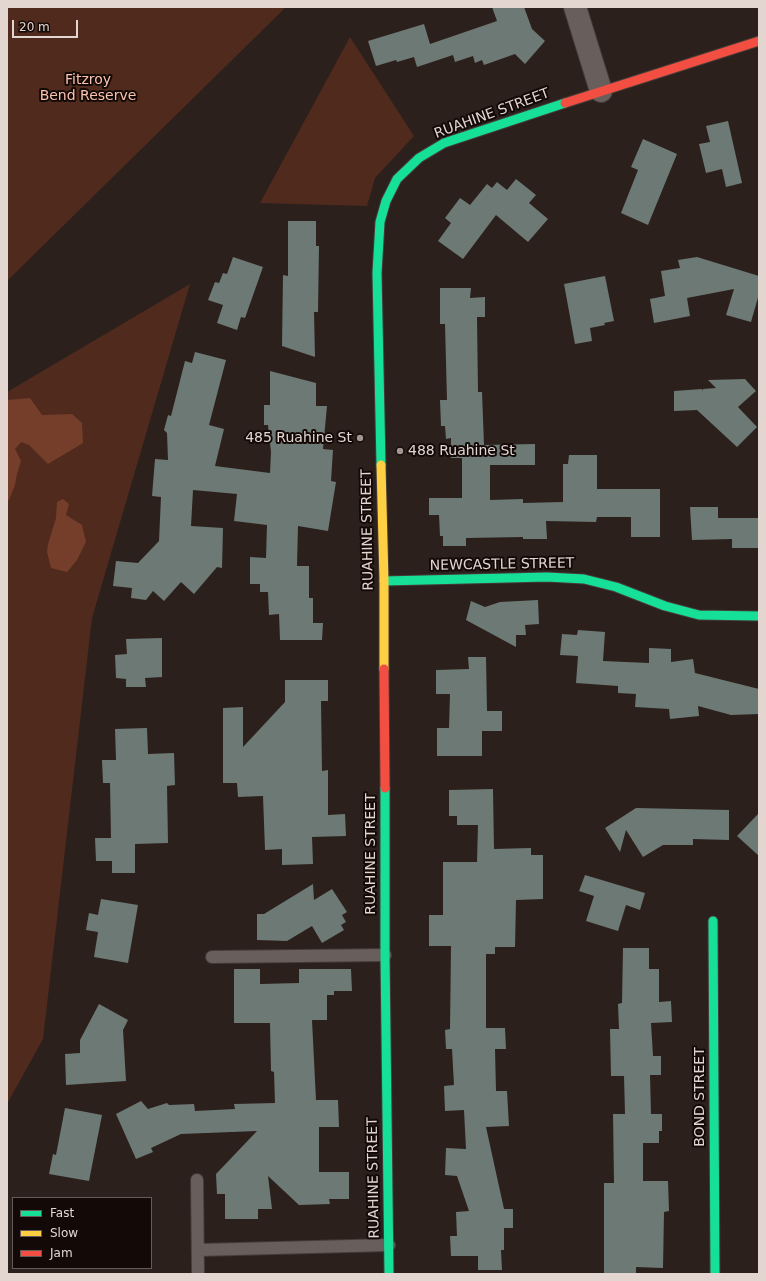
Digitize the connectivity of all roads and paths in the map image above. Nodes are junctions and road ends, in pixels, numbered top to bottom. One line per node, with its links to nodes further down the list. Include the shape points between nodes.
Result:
1 (575, 7): 3 (street)
2 (759, 41): 3 (street, RUAHINE STREET)
3 (601, 91): 4 (street, RUAHINE STREET, via 444,143 419,158 397,179 386,201 380,222 377,273)
4 (384, 582): 5 (street, NEWCASTLE STREET, via 547,577 584,579 699,615); 7 (street, RUAHINE STREET)
5 (759, 616)
6 (713, 921): 14 (street, BOND STREET)
7 (385, 955): 8 (lane); 10 (street, RUAHINE STREET)
8 (212, 957)
9 (197, 1180): 11 (lane)
10 (389, 1245): 11 (lane); 13 (street, RUAHINE STREET)
11 (198, 1250): 12 (lane)
12 (198, 1274)
13 (389, 1274)
14 (715, 1274)

